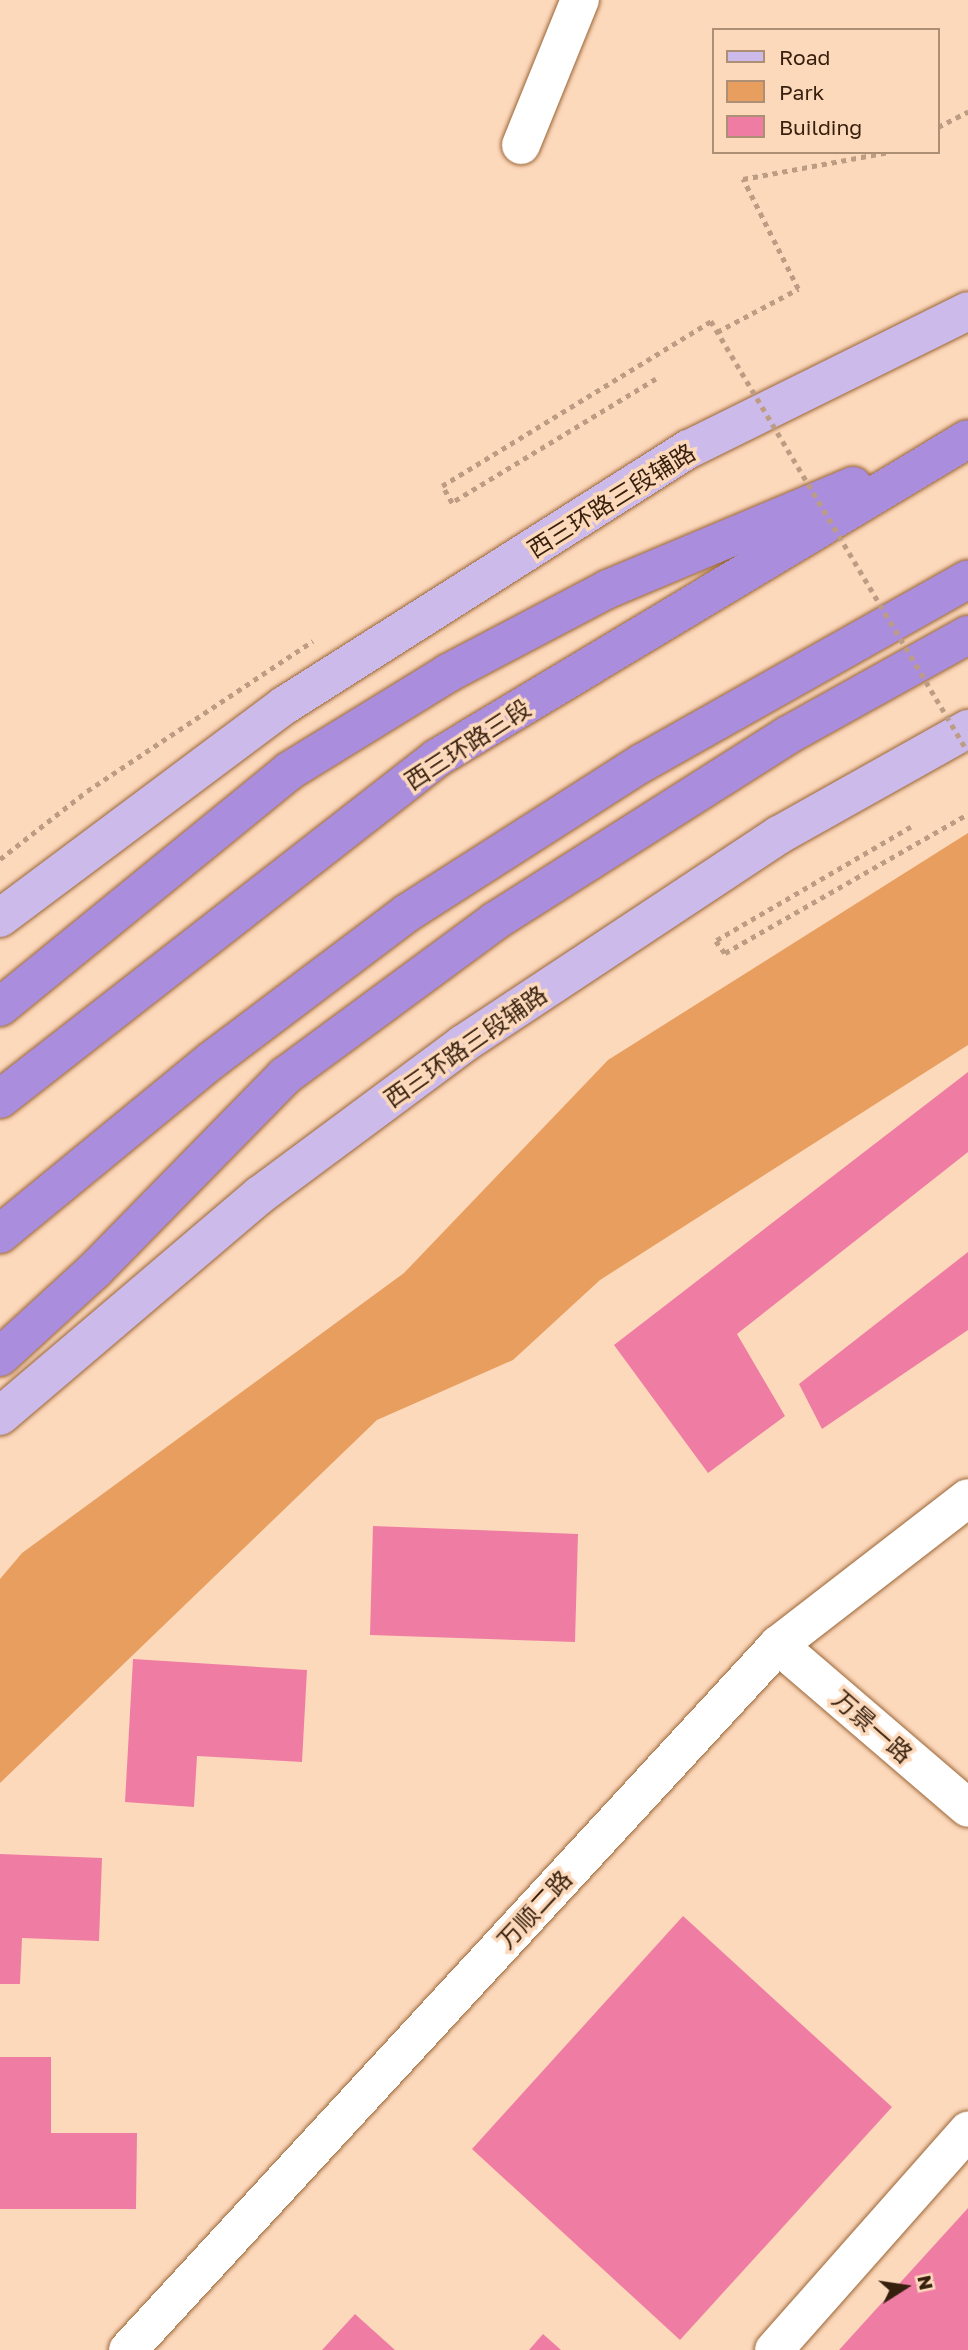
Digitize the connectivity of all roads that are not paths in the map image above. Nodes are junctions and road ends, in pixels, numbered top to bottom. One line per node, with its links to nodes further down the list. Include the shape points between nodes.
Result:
1 (580, 0): 2 (street)
2 (521, 145)
3 (968, 311): 8 (main road, 西三环路三段辅路, via 689,449 285,705)
4 (968, 438): 9 (highway, via 608,589 448,673 289,771); 10 (highway, 西三环路三段, via 437,758)
5 (968, 579): 11 (highway, via 642,763 407,913 212,1060)
6 (968, 635): 12 (highway, via 788,735 495,921 285,1076 95,1270)
7 (968, 729): 13 (main road, 西三环路三段辅路, via 779,835 463,1044 260,1195)
8 (0, 918)
9 (0, 1007)
10 (0, 1099)
11 (0, 1234)
12 (0, 1357)
13 (0, 1416)
14 (968, 1498): 15 (street, 万顺二路)
15 (778, 1645): 16 (street, 万景一路); 18 (street, 万顺二路)
16 (968, 1808)
17 (968, 2131): 19 (street)
18 (128, 2350)
19 (774, 2350)

